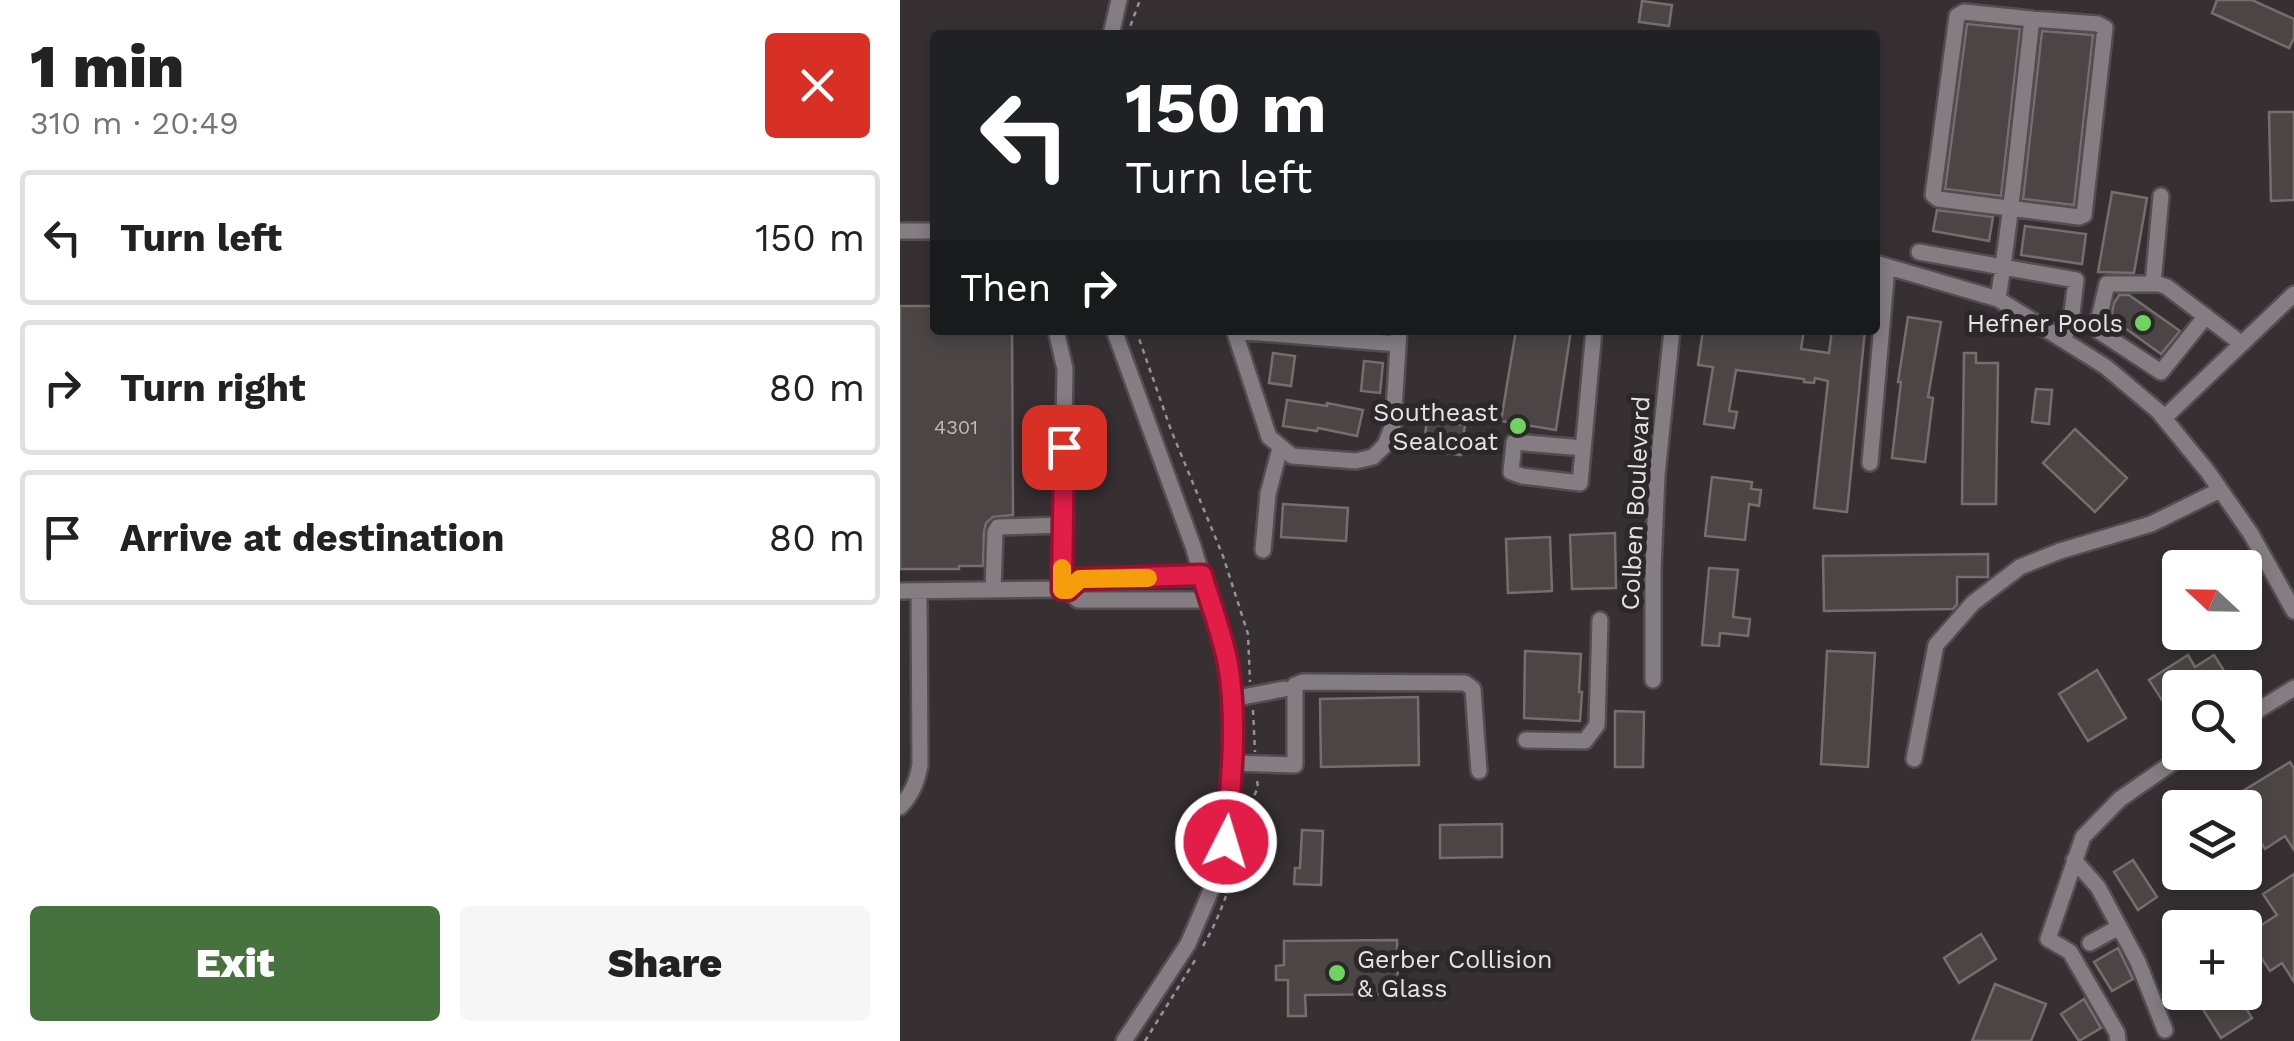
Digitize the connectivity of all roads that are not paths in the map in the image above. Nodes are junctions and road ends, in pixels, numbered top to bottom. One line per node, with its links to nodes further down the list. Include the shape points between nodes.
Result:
1 (1120, 0): 3 (street)
2 (2032, 19): 5 (street); 5 (street, via 1957,16 1933,194); 5 (street, via 2105,28 2088,185 2079,217)
3 (1111, 30)
4 (2161, 196): 11 (street)
5 (2010, 208): 10 (street)
6 (900, 231): 7 (street)
7 (930, 231)
8 (1919, 252): 10 (street)
9 (1881, 265): 13 (street)
10 (2003, 266): 13 (street); 23 (street, via 2076,280)
11 (2153, 284): 14 (street); 24 (street, via 2107,284 2097,328)
12 (2294, 294): 25 (street)
13 (1998, 299): 23 (street)
14 (2206, 316): 24 (street, via 2161,372); 25 (street)
15 (1057, 335): 32 (street, via 1065,369)
16 (1116, 335): 34 (street)
17 (1235, 335): 28 (street, via 1269,437)
18 (1344, 335): 22 (street)
19 (1594, 335): 29 (street)
20 (1671, 335): 42 (street, Colben Boulevard, via 1657,474)
21 (1877, 335): 30 (street)
22 (1399, 337): 28 (street, via 1386,445 1356,462 1292,456)
23 (2063, 340): 26 (street)
24 (2113, 341): 26 (street)
25 (2242, 344): 27 (street)
26 (2098, 362): 27 (street)
27 (2164, 418): 31 (street)
28 (1280, 448): 33 (street)
29 (1583, 448): 29 (street, via 1580,483 1511,472 1514,442)
30 (1870, 463)
31 (2220, 490): 40 (street); 48 (street, via 2151,524 2020,566 1973,603 1936,645)
32 (1063, 525): 35 (street, via 998,527); 36 (street)
33 (1263, 550)
34 (1202, 575): 36 (street, via 1080,579); 39 (street)
35 (993, 590): 36 (street); 38 (street)
36 (1065, 590): 39 (street, via 1078,600)
37 (900, 591): 38 (street)
38 (919, 591): 52 (street, via 920,765)
39 (1209, 600): 45 (street)
40 (2294, 611)
41 (1600, 620): 47 (street, via 1598,725 1584,741)
42 (1653, 680)
43 (2294, 688): 46 (street)
44 (1284, 689): 45 (street)
45 (1232, 699): 49 (street)
46 (2262, 708)
47 (1526, 740)
48 (1914, 759)
49 (1233, 763): 51 (street, via 1295,764 1295,685 1303,682 1464,682 1473,688); 57 (street, via 1226,842 1212,888 1188,944)
50 (2162, 770): 53 (street, via 2120,798 2083,837)
51 (1478, 771)
52 (900, 807)
53 (2074, 860): 54 (street, via 2098,886); 58 (street, via 2048,939 2070,952)
54 (2119, 927): 55 (street); 56 (street)
55 (2090, 944)
56 (2166, 1030)
57 (1124, 1041)
58 (2118, 1041)

